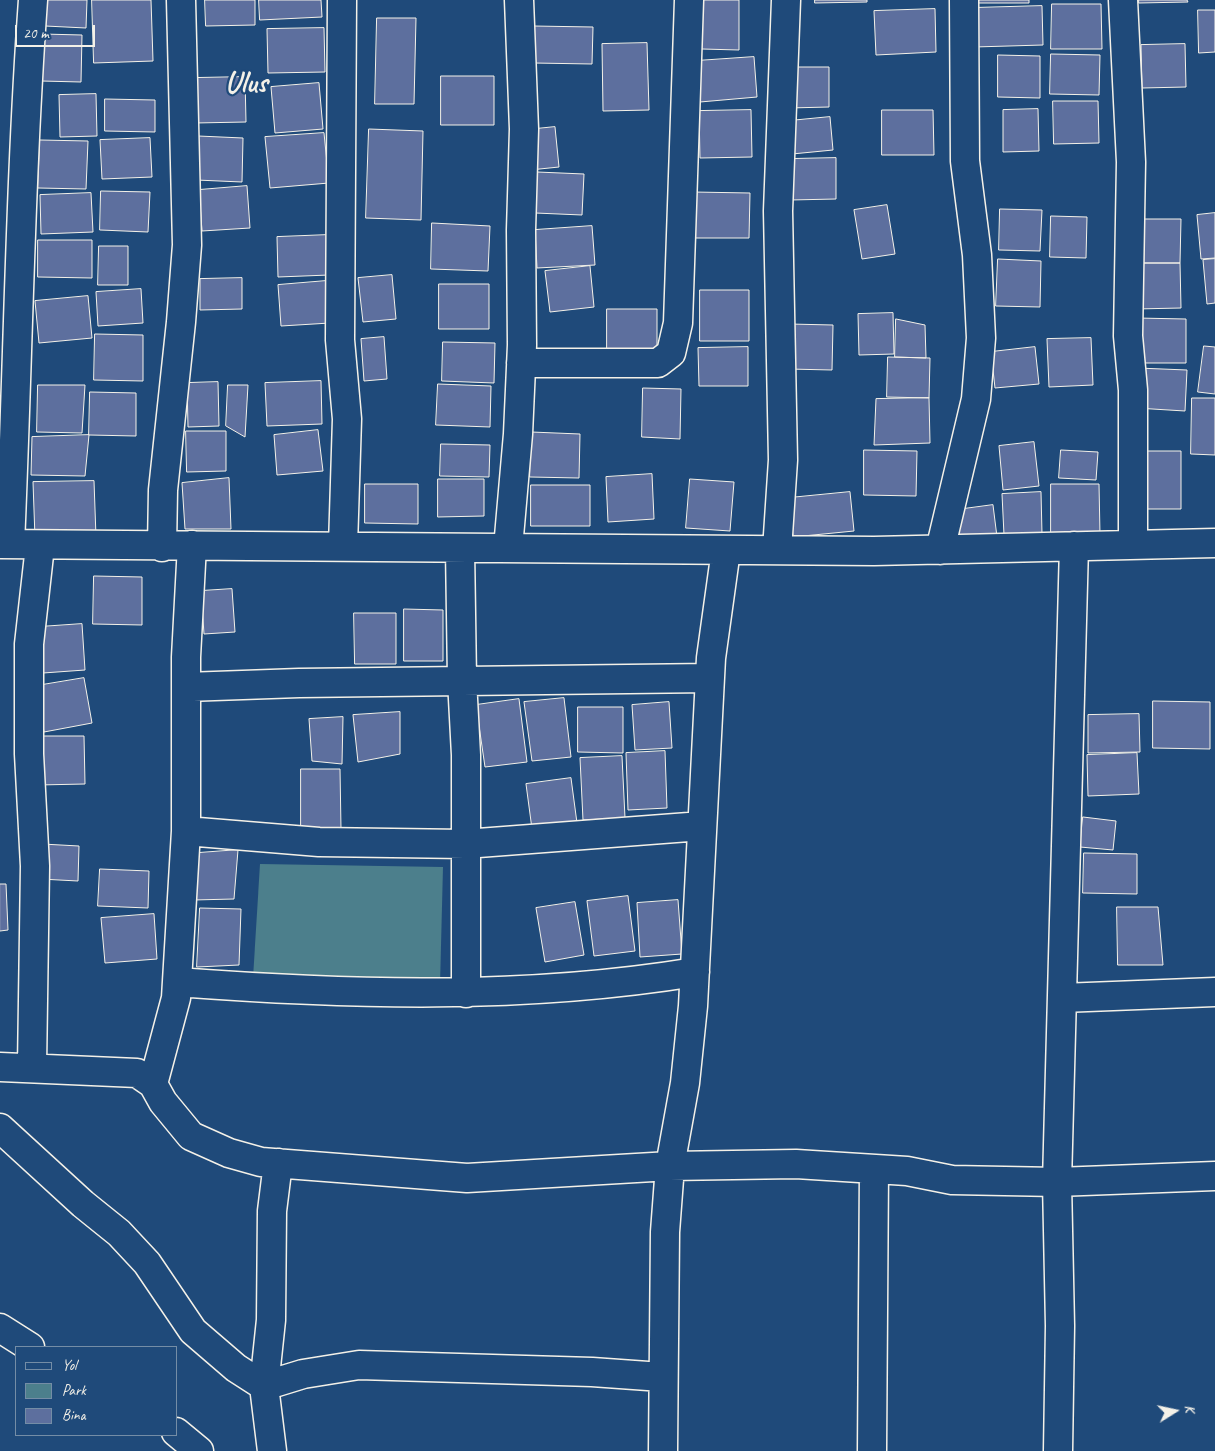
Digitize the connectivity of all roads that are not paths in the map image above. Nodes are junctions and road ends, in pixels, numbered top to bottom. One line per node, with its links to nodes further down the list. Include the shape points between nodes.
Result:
1 (33, 0): 11 (street)
2 (181, 0): 17 (street, via 187,245 164,481)
3 (342, 0): 15 (street, via 340,340 347,419)
4 (519, 0): 9 (street, via 524,129)
5 (689, 0): 9 (street, via 678,323 672,353 658,363)
6 (786, 0): 21 (street, via 778,212 783,460)
7 (964, 0): 22 (street, via 966,161 977,255 981,338 976,399)
8 (1123, 0): 13 (street, via 1131,162 1128,336 1133,390)
9 (521, 363): 19 (street)
10 (1215, 543): 13 (street)
11 (5, 544): 14 (street)
12 (192, 545): 15 (street); 17 (street); 25 (street)
13 (1133, 545): 16 (street)
14 (40, 546): 17 (street, via 140,544); 35 (street, via 29,644 29,754 35,866)
15 (343, 546): 18 (street)
16 (1074, 546): 22 (street); 33 (street)
17 (162, 547)
18 (460, 548): 19 (street); 24 (street)
19 (508, 548): 20 (street)
20 (726, 550): 21 (street); 23 (street)
21 (777, 550): 22 (street)
22 (940, 550)
23 (710, 678): 24 (street); 26 (street)
24 (462, 680): 25 (street); 28 (street, via 466,755)
25 (186, 687): 27 (street)
26 (702, 826): 28 (street); 29 (street)
27 (186, 831): 28 (street, via 319,842); 30 (street)
28 (465, 844): 32 (street)
29 (695, 972): 32 (street, via 592,986); 39 (street, via 686,1083)
30 (177, 982): 32 (street, via 285,990); 36 (street, via 166,1043)
31 (1215, 992): 33 (street)
32 (466, 993)
33 (1062, 998): 42 (street)
34 (0, 1066): 35 (street)
35 (32, 1067): 36 (street, via 137,1073)
36 (153, 1084): 38 (street, via 163,1102 191,1136 229,1153)
37 (0, 1128): 46 (street, via 125,1239 147,1263 193,1332 236,1368)
38 (278, 1163): 39 (street, via 467,1178); 46 (street, via 272,1210 271,1320)
39 (670, 1166): 40 (street, via 796,1164); 45 (street)
40 (874, 1169): 42 (street, via 907,1171 952,1180); 51 (street)
41 (1215, 1176): 42 (street)
42 (1057, 1182): 52 (street)
43 (0, 1328): 44 (street)
44 (28, 1346)
45 (662, 1377): 46 (street, via 552,1370 359,1365 303,1374); 50 (street)
46 (264, 1386): 49 (street)
47 (178, 1434): 48 (street)
48 (199, 1451)
49 (272, 1451)
50 (663, 1451)
51 (872, 1451)
52 (1058, 1451)

